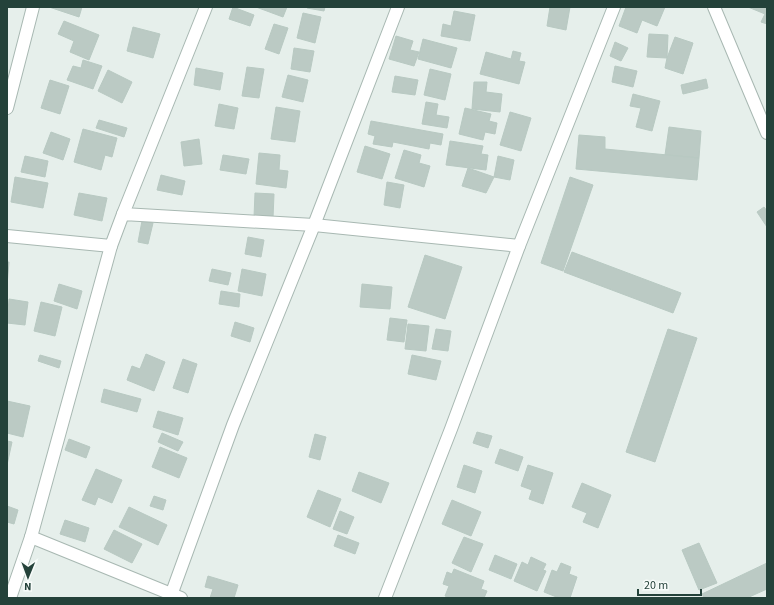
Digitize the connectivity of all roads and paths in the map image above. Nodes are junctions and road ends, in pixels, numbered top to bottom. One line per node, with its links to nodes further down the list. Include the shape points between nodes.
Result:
1 (34, 7): 6 (street)
2 (206, 7): 8 (street)
3 (398, 7): 9 (street)
4 (614, 7): 12 (street)
5 (714, 7): 7 (street)
6 (7, 108)
7 (767, 133)
8 (124, 214): 9 (street); 11 (street)
9 (314, 225): 12 (street); 14 (street, via 233,425)
10 (7, 236): 11 (street)
11 (111, 246): 13 (street)
12 (518, 246): 16 (street, via 451,429)
13 (31, 537): 14 (street); 15 (street)
14 (174, 597)
15 (10, 598)
16 (385, 598)

